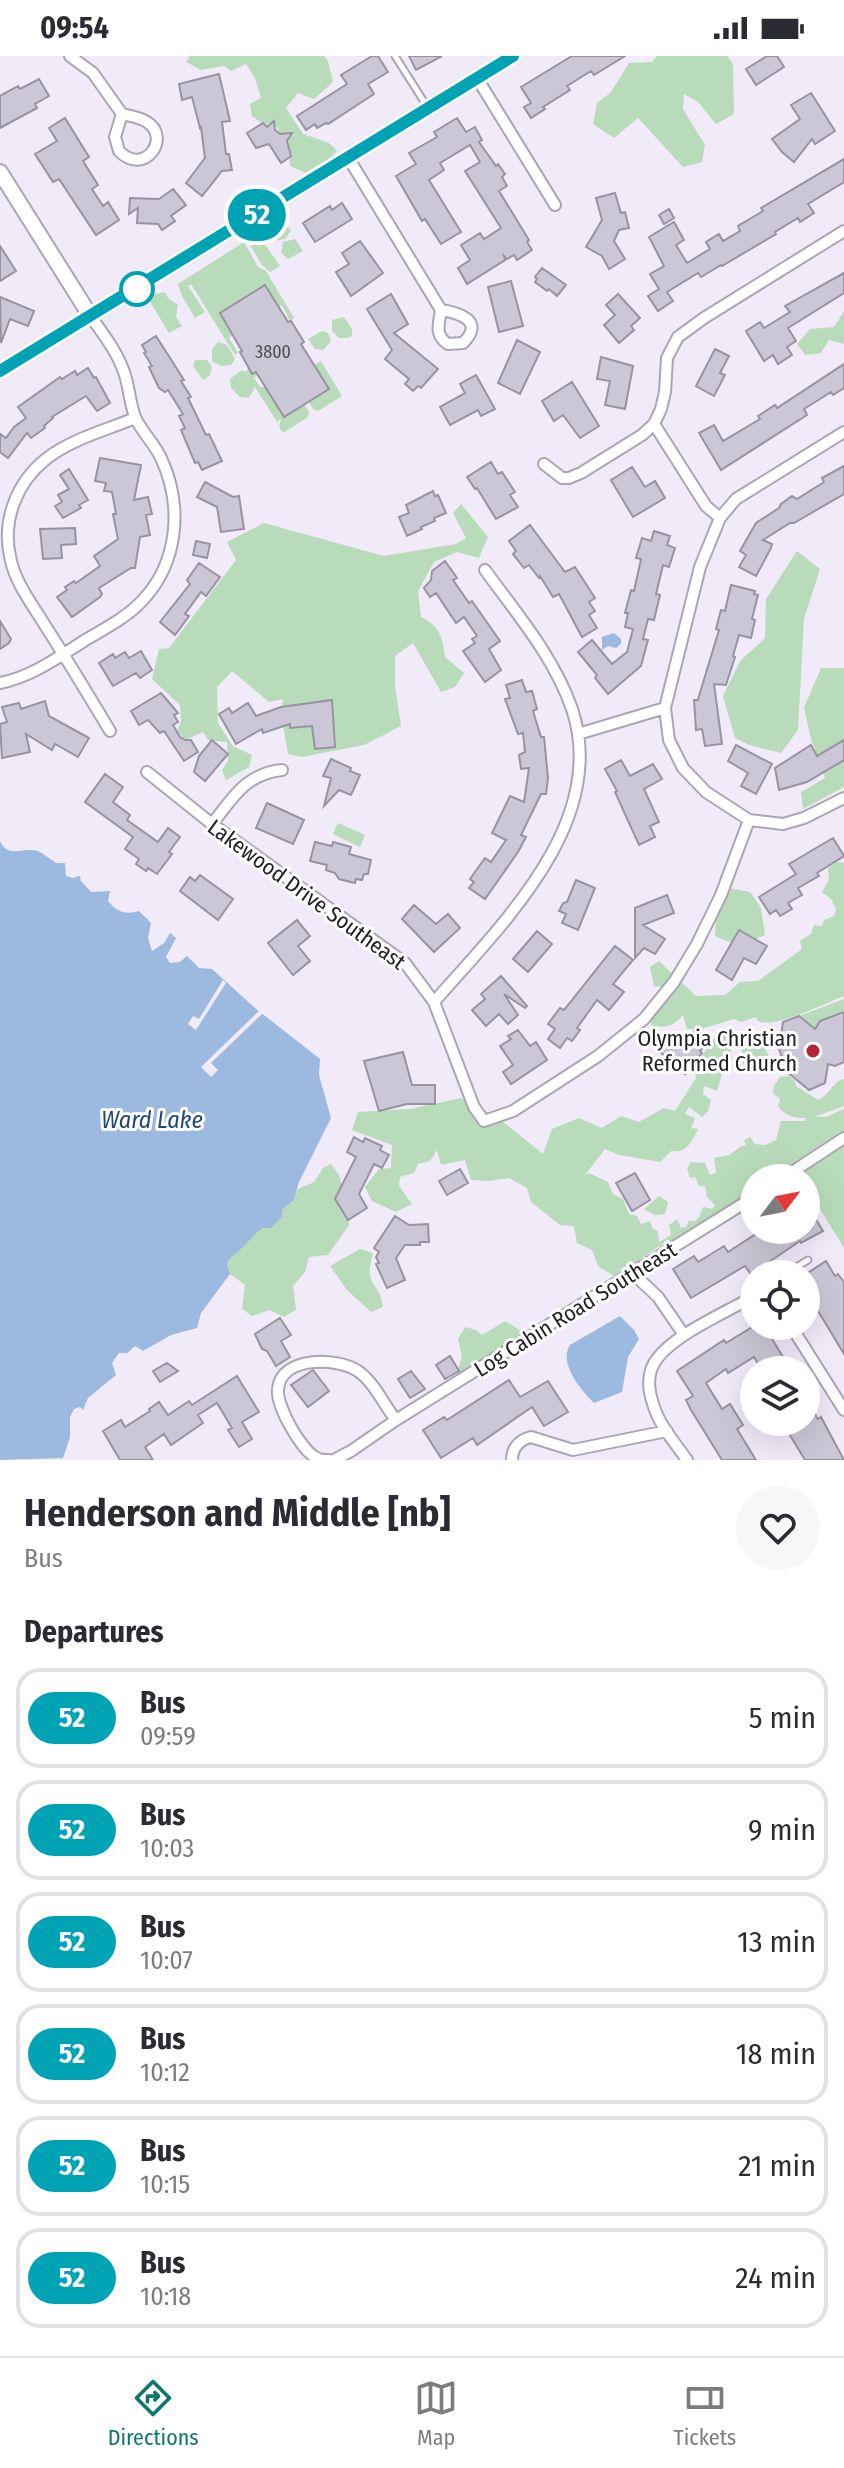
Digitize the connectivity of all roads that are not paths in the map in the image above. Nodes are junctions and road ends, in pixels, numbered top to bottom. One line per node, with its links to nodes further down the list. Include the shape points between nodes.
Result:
1 (70, 56): 6 (street, via 93,73)
2 (395, 56): 5 (lane)
3 (513, 56): 4 (main road)
4 (477, 78): 5 (main road); 9 (street)
5 (428, 109): 7 (main road)
6 (122, 114): 6 (street, via 115,137 119,151 130,159 150,155 157,143 155,130 146,120)
7 (349, 159): 11 (street); 12 (main road)
8 (0, 172): 12 (main road)
9 (555, 205)
10 (844, 231): 15 (street, via 678,337 667,358 665,392)
11 (441, 310)
12 (91, 317): 13 (main road); 14 (street, via 118,358)
13 (0, 371)
14 (135, 418): 20 (street, via 172,486 170,551 142,602); 20 (street, via 47,458 12,503 10,557 20,584)
15 (654, 424): 17 (street, via 569,478); 18 (street, via 706,506)
16 (844, 432): 18 (street, via 736,499)
17 (544, 464)
18 (720, 518): 22 (street, via 700,567)
19 (485, 570): 24 (street, via 545,653)
20 (63, 654): 21 (street); 23 (street)
21 (0, 683)
22 (665, 708): 24 (street); 28 (street, via 669,740 683,768 706,792)
23 (110, 731)
24 (578, 734): 30 (street, via 577,790 556,846 522,900)
25 (282, 770): 29 (street, via 246,783)
26 (147, 772): 29 (street, Lakewood Drive Southeast)
27 (842, 804): 28 (street, via 783,824)
28 (749, 820): 30 (street, Lakewood Drive Southeast, via 697,944 644,1019 513,1111 484,1121)
29 (212, 824): 30 (street, Lakewood Drive Southeast, via 405,963)
30 (434, 1002)
31 (844, 1138): 32 (street)
32 (804, 1164)
33 (740, 1206): 39 (street, Log Cabin Road Southeast)
34 (641, 1281): 36 (street)
35 (740, 1304): 36 (street)
36 (684, 1335): 40 (street, via 651,1367 648,1384 654,1410)
37 (800, 1340): 38 (street)
38 (844, 1410)
39 (396, 1420): 42 (street, Log Cabin Road Southeast); 42 (street, Log Cabin Road Southeast, via 359,1372 330,1361 297,1367 281,1380 280,1402 303,1448 318,1459)
40 (667, 1431): 41 (street); 45 (street)
41 (573, 1450): 43 (street, via 531,1437 518,1443); 44 (street)
42 (331, 1460)
43 (512, 1460)
44 (561, 1460)
45 (687, 1460)

